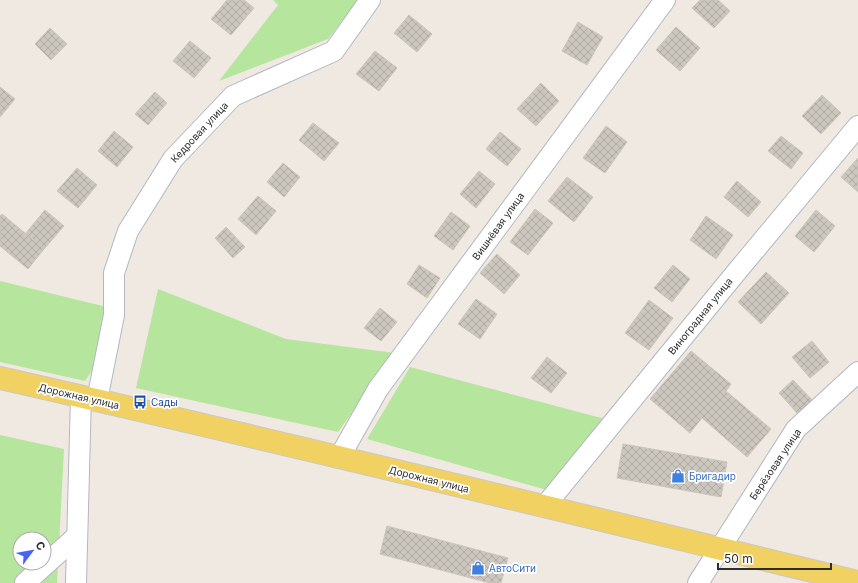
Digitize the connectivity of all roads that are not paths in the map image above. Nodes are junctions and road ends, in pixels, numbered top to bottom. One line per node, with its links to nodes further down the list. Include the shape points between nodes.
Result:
1 (370, 0): 6 (street, Кедровая улица, via 334,51 233,96 173,159 128,231 114,273 114,315)
2 (665, 0): 7 (street, Вишнёвая улица, via 378,389)
3 (858, 126): 8 (street, Виноградная улица)
4 (858, 372): 10 (street, Берёзовая улица, via 796,429)
5 (0, 378): 6 (main road, Дорожная улица)
6 (89, 398): 7 (main road, Дорожная улица); 9 (street, Кедровая улица)
7 (339, 458): 8 (main road, Дорожная улица)
8 (544, 507): 10 (main road, Дорожная улица)
9 (77, 536): 12 (street); 13 (street, Кедровая улица)
10 (719, 548): 11 (main road, Дорожная улица); 14 (street, Берёзовая улица)
11 (858, 582)
12 (24, 583)
13 (76, 583)
14 (698, 583)

